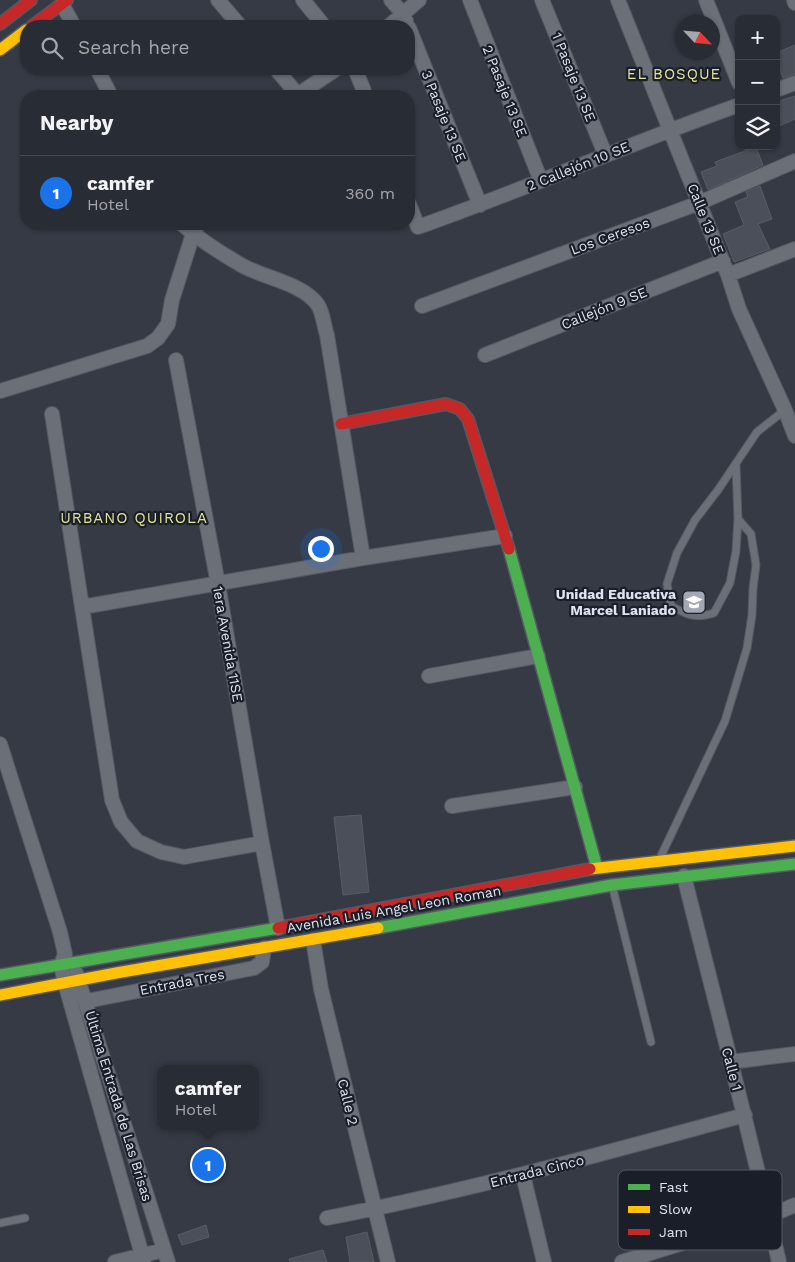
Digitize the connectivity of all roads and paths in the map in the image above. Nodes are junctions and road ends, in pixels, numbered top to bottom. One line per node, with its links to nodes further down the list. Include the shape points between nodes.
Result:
1 (31, 0): 17 (main road)
2 (218, 0): 13 (street)
3 (303, 0): 14 (street)
4 (391, 0): 15 (street, 3 Pasaje 13 SE)
5 (419, 0): 16 (street)
6 (470, 0): 36 (street, 2 Pasaje 13 SE)
7 (542, 0): 34 (street, 1 Pasaje 13 SE)
8 (618, 0): 33 (street, Calle 13 SE)
9 (706, 0): 21 (street)
10 (64, 2): 11 (main road); 12 (street)
11 (40, 20)
12 (72, 20)
13 (235, 20)
14 (319, 20)
15 (405, 20)
16 (409, 20)
17 (0, 24)
18 (20, 35): 20 (main road)
19 (415, 43): 38 (street, 3 Pasaje 13 SE)
20 (0, 50)
21 (735, 73)
22 (99, 75): 28 (street)
23 (281, 75): 29 (street)
24 (327, 75): 30 (street)
25 (357, 75): 31 (street)
26 (795, 83): 27 (street)
27 (780, 89)
28 (108, 90)
29 (292, 90)
30 (306, 90)
31 (364, 90)
32 (735, 106): 33 (street, 2 Callejón 10 SE)
33 (670, 129): 34 (street, 2 Callejón 10 SE); 37 (street, Calle 13 SE)
34 (605, 154): 36 (street, 2 Callejón 10 SE)
35 (795, 161): 37 (street, Los Ceresos)
36 (541, 181): 38 (street, 2 Callejón 10 SE)
37 (699, 203): 43 (street, Calle 13 SE); 45 (street, Los Ceresos)
38 (480, 205): 39 (street, 2 Callejón 10 SE, via 418,227)
39 (415, 219)
40 (196, 230): 48 (street, via 172,300 168,324 158,338 147,346)
41 (197, 230): 51 (street, via 244,267 296,288 318,306 327,335)
42 (795, 249): 44 (street)
43 (723, 261): 44 (street, Calle 13 SE); 46 (street, Callejón 9 SE)
44 (728, 276): 49 (street, Calle 13 SE, via 739,310)
45 (422, 306)
46 (485, 355)
47 (176, 360): 57 (street, 1era Avenida 11SE)
48 (0, 390)
49 (790, 408): 52 (street, Calle 13 SE); 53 (lane, via 757,432)
50 (52, 414): 58 (street)
51 (341, 424): 55 (main road, via 446,404 460,409 468,418); 56 (street)
52 (795, 436)
53 (736, 465): 54 (lane); 54 (lane, via 695,520 678,553 667,584 671,606 701,617 714,612 730,583)
54 (738, 520): 66 (lane, via 751,534 756,565 747,648 725,721)
55 (505, 536): 56 (street); 59 (main road)
56 (363, 558): 57 (street)
57 (218, 584): 58 (street); 64 (street, 1era Avenida 11SE)
58 (82, 607): 64 (street, via 112,800 121,822 137,841 161,852 184,857)
59 (538, 656): 60 (street); 62 (main road)
60 (429, 676)
61 (0, 744): 74 (street, Última Entrada de Las Brisas, via 60,932)
62 (575, 787): 63 (street); 68 (main road)
63 (452, 806)
64 (262, 843): 71 (street, 1era Avenida 11SE)
65 (795, 846): 66 (main road, Avenida Luis Angel Leon Roman)
66 (659, 861): 68 (main road, Avenida Luis Angel Leon Roman)
67 (795, 864): 69 (main road, Avenida Luis Angel Leon Roman)
68 (597, 868): 71 (main road, Avenida Luis Angel Leon Roman)
69 (684, 876): 70 (main road, Avenida Luis Angel Leon Roman); 81 (street, Calle 1)
70 (612, 885): 72 (main road, Avenida Luis Angel Leon Roman); 79 (lane)
71 (278, 928): 74 (main road, Avenida Luis Angel Leon Roman)
72 (313, 940): 73 (main road, Avenida Luis Angel Leon Roman); 86 (street, Calle 2, via 321,989)
73 (264, 948): 76 (main road, Avenida Luis Angel Leon Roman); 78 (street, Entrada Tres, via 262,962 254,968)
74 (66, 961): 75 (main road, Avenida Luis Angel Leon Roman); 76 (street, Última Entrada de Las Brisas)
75 (0, 976)
76 (72, 981): 77 (main road, Avenida Luis Angel Leon Roman); 78 (street, Última Entrada de Las Brisas); 93 (street, Última Entrada de Las Brisas)
77 (0, 994)
78 (86, 1002): 92 (street, Última Entrada de Las Brisas)
79 (651, 1042)
80 (795, 1054): 81 (street)
81 (730, 1062): 82 (street, Calle 1)
82 (745, 1115): 83 (street, Calle 1); 84 (street, Entrada Cinco)
83 (758, 1170)
84 (523, 1175): 86 (street, Entrada Cinco); 96 (street)
85 (795, 1205): 87 (street)
86 (375, 1209): 89 (street, Entrada Cinco); 95 (street, Calle 2)
87 (782, 1210)
88 (25, 1218): 90 (lane)
89 (327, 1218)
90 (0, 1223)
91 (660, 1250): 97 (street)
92 (166, 1256): 93 (street)
93 (143, 1259): 94 (street)
94 (115, 1262)
95 (388, 1262)
96 (544, 1262)
97 (622, 1262)

